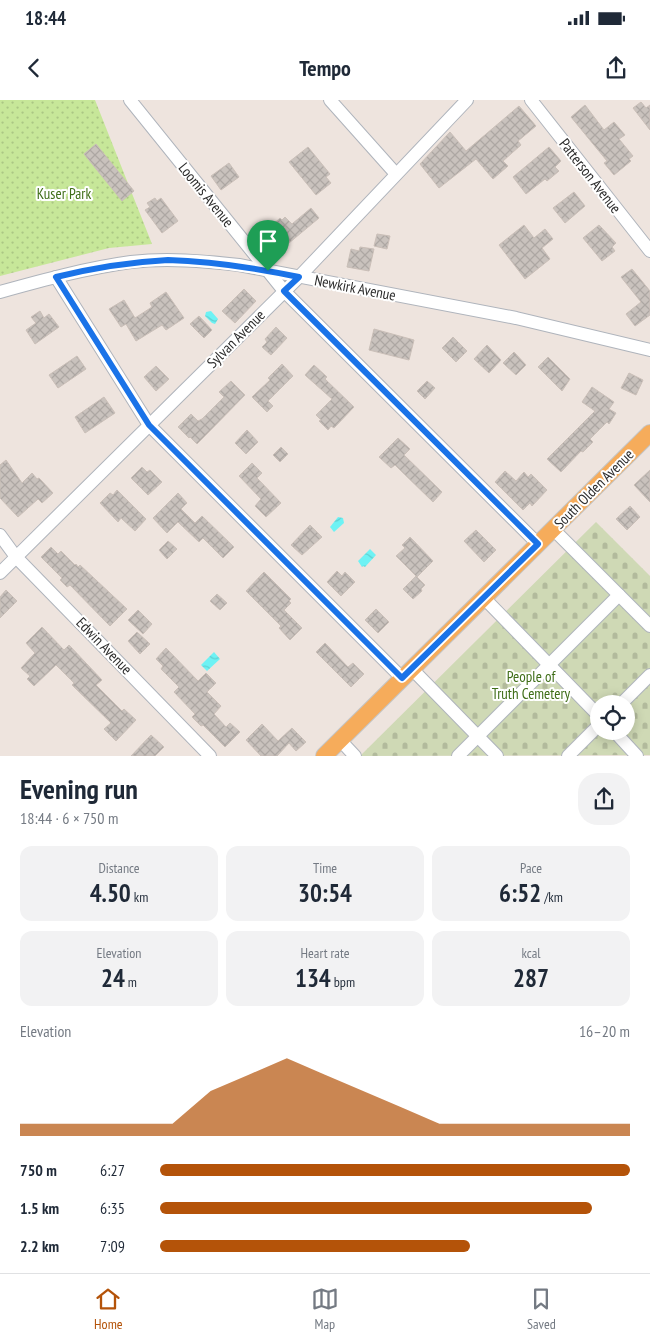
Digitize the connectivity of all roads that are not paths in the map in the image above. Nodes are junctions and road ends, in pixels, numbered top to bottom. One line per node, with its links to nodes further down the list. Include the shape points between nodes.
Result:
1 (130, 100): 7 (street, Loomis Avenue)
2 (330, 100): 5 (street)
3 (467, 100): 5 (street, Sylvan Avenue)
4 (531, 100): 6 (street, Patterson Avenue)
5 (396, 174): 9 (street, Sylvan Avenue)
6 (650, 251)
7 (268, 271): 8 (street, Newkirk Avenue, via 204,261 168,260 98,267); 9 (street, Newkirk Avenue); 10 (street, Loomis Avenue)
8 (56, 277): 11 (street, Newkirk Avenue); 13 (street)
9 (299, 277): 10 (street, Sylvan Avenue); 12 (street, Newkirk Avenue, via 516,318)
10 (284, 291): 13 (street, Sylvan Avenue); 17 (street, Loomis Avenue)
11 (0, 292)
12 (650, 350)
13 (149, 425): 18 (street, Sylvan Avenue); 24 (street)
14 (650, 434): 15 (main road, South Olden Avenue)
15 (553, 529): 17 (main road, South Olden Avenue); 20 (street)
16 (0, 535): 18 (street, Edwin Avenue)
17 (538, 544): 21 (main road, South Olden Avenue)
18 (16, 557): 19 (street, Sylvan Avenue); 32 (street, Edwin Avenue)
19 (0, 573)
20 (619, 595): 22 (street); 23 (street)
21 (484, 598): 23 (street); 24 (main road, South Olden Avenue)
22 (650, 626)
23 (548, 665): 27 (street); 29 (street)
24 (407, 674): 29 (street); 30 (main road, South Olden Avenue)
25 (650, 675): 26 (street)
26 (630, 695)
27 (590, 707)
28 (590, 734): 37 (street)
29 (477, 736): 35 (street); 36 (street)
30 (340, 740): 33 (main road, South Olden Avenue); 34 (street)
31 (622, 740): 38 (street)
32 (210, 756)
33 (324, 756)
34 (355, 756)
35 (458, 756)
36 (496, 756)
37 (568, 756)
38 (637, 756)

